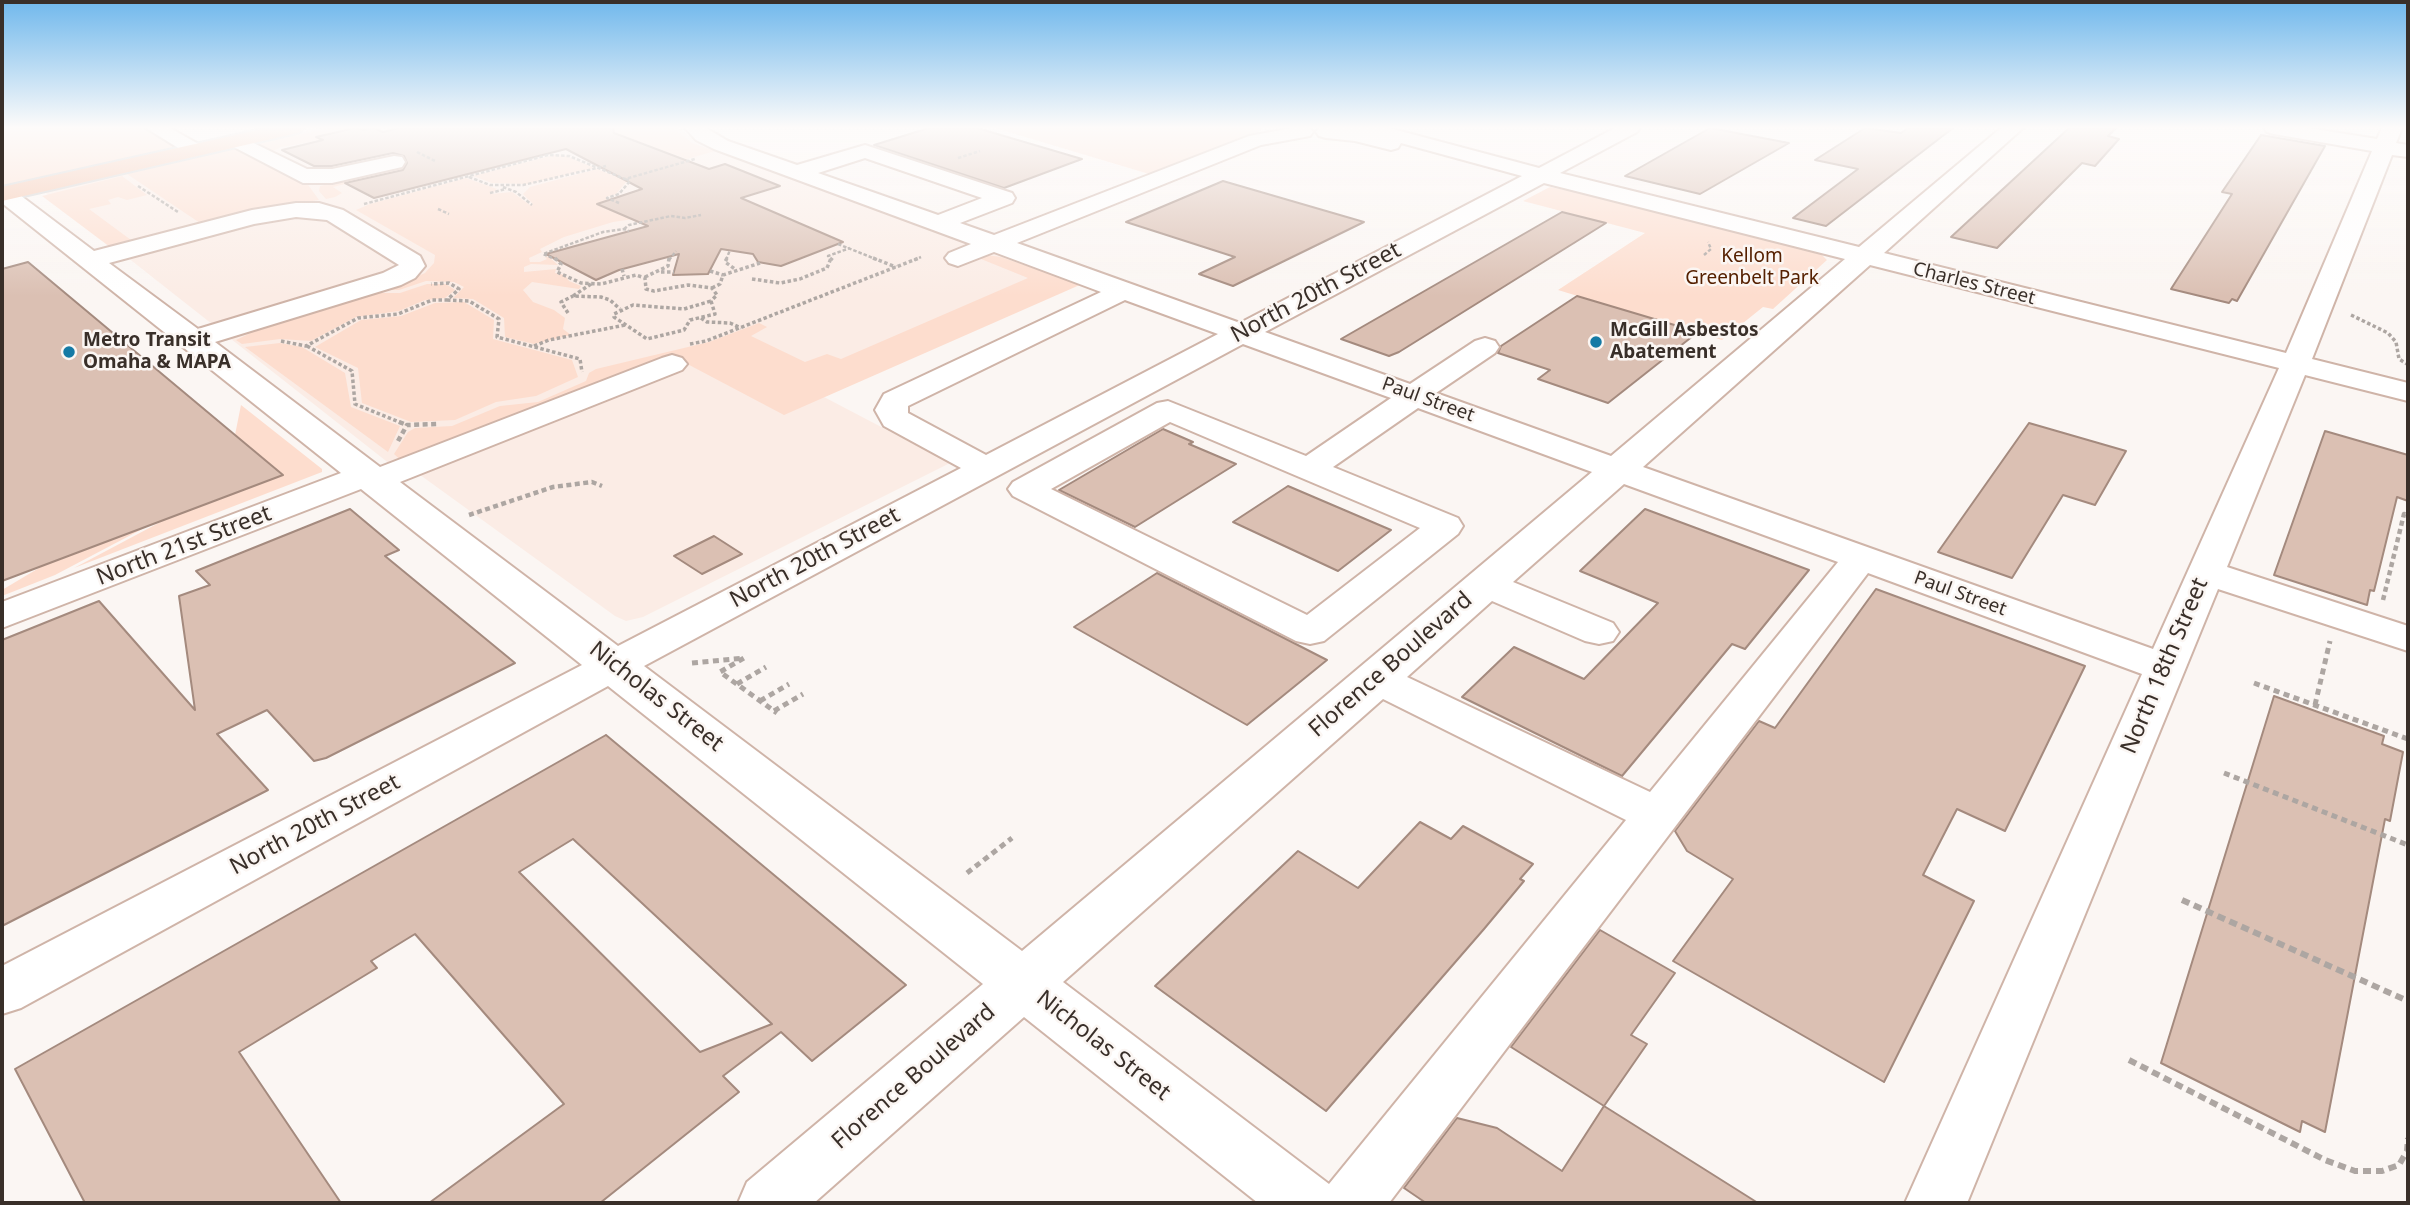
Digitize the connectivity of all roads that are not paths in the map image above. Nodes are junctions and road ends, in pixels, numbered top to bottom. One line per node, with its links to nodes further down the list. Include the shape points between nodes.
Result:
1 (46, 184): 9 (main road)
2 (849, 184): 10 (street, Paul Street)
3 (963, 184): 12 (street, via 1004,198)
4 (1139, 184): 13 (street)
5 (1524, 184): 18 (street, North 20th Street)
6 (1573, 184): 14 (street, Charles Street)
7 (1947, 184): 14 (street, Florence Boulevard)
8 (2376, 184): 22 (street, North 18th Street)
9 (3, 194): 16 (street, Nicholas Street)
10 (893, 206): 11 (street); 12 (street, Paul Street)
11 (856, 220)
12 (939, 223): 13 (street, Paul Street)
13 (996, 243): 15 (street); 17 (street, Paul Street)
14 (1863, 256): 22 (street, Charles Street); 27 (street, Florence Boulevard)
15 (958, 258)
16 (90, 260): 19 (street, Nicholas Street); 19 (street, via 252,217 318,210 335,215 411,261 406,273 392,279)
17 (1125, 290): 18 (street, Paul Street); 25 (street, via 895,401 891,410 895,419)
18 (1242, 332): 24 (street, Paul Street); 25 (street, North 20th Street)
19 (193, 340): 28 (street, Nicholas Street)
20 (1485, 347): 24 (street)
21 (676, 355): 28 (street, North 21st Street)
22 (2295, 363): 23 (street, Charles Street); 30 (street, North 18th Street)
23 (2408, 392)
24 (1414, 395): 26 (street); 27 (street, Paul Street)
25 (985, 468): 35 (street, North 20th Street)
26 (1309, 469): 26 (street, via 1445,526 1310,632 1025,489 1168,410)
27 (1618, 469): 29 (street, Paul Street); 31 (street, Florence Boulevard)
28 (370, 478): 32 (street, North 21st Street); 35 (street, Nicholas Street)
29 (1861, 558): 36 (street, Paul Street); 38 (street)
30 (2204, 572): 34 (street); 36 (street, North 18th Street)
31 (1485, 584): 33 (street); 37 (street, Florence Boulevard)
32 (2, 616)
33 (1599, 632)
34 (2408, 639)
35 (614, 664): 39 (street, Nicholas Street); 40 (street, North 20th Street)
36 (2164, 667): 44 (street, North 18th Street)
37 (1375, 678): 38 (street); 39 (street, Florence Boulevard)
38 (1657, 815): 43 (street)
39 (1022, 984): 41 (street, Florence Boulevard); 42 (street, Nicholas Street)
40 (2, 992)
41 (769, 1203)
42 (1306, 1203)
43 (1351, 1203)
44 (1936, 1203)

